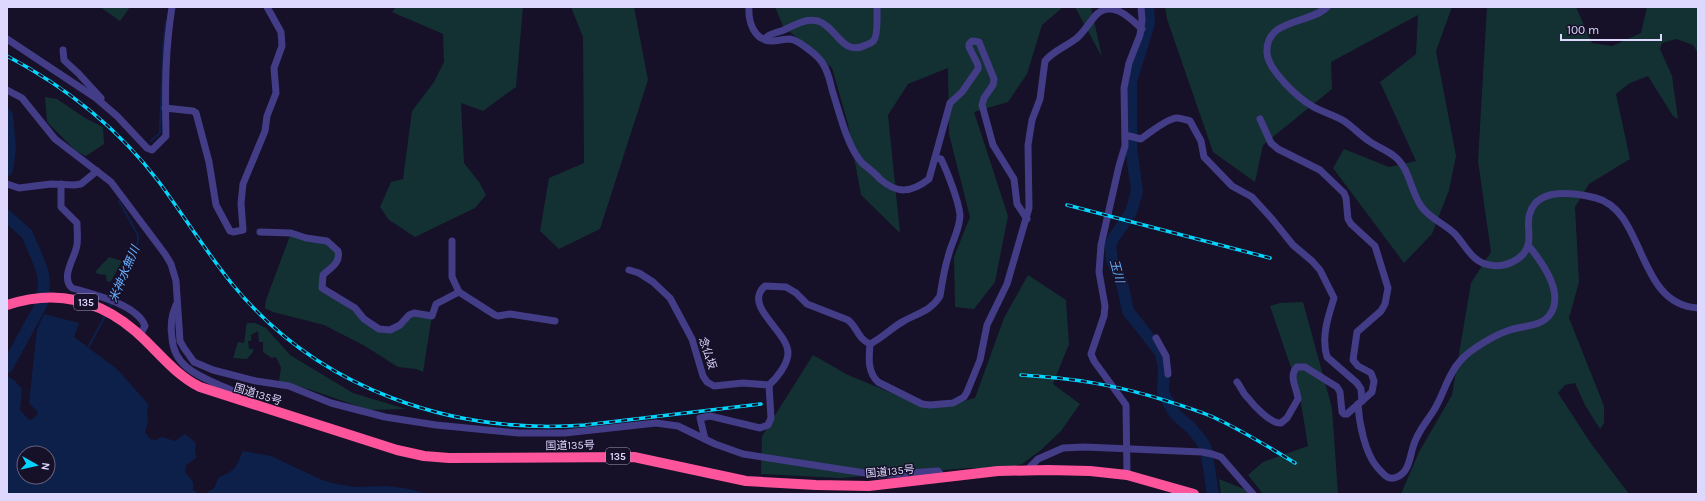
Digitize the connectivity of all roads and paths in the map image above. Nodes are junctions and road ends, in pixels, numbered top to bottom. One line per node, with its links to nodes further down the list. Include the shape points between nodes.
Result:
1 (172, 7): 13 (street, via 168,30)
2 (267, 7): 13 (street, via 281,32 282,46 274,68 276,93 267,116 265,131 243,184 242,230 230,230 216,205 209,162 196,113)
3 (749, 7): 9 (street, via 753,30)
4 (877, 7): 9 (street, via 876,37 873,42 863,47 846,45 824,24 810,20)
5 (1142, 7): 7 (street)
6 (1328, 7): 23 (street, via 1315,16 1294,20 1271,38 1267,57 1278,74 1304,102 1345,122 1398,159 1406,169 1420,205 1455,234 1476,259 1484,264 1501,266 1518,259)
7 (1142, 28): 15 (street, via 1129,63 1124,88); 20 (street, via 1122,11 1103,10 1084,32 1048,57 1028,145 1029,202)
8 (7, 39): 12 (street)
9 (764, 39): 16 (street, via 794,40 818,57 826,69 852,147 862,162 889,186 900,190 922,184 928,179)
10 (63, 50): 12 (street, via 64,60 100,97)
11 (7, 90): 17 (street, via 22,98 55,139)
12 (105, 106): 13 (street, via 152,150 166,136)
13 (165, 108)
14 (1260, 119): 37 (street, via 1271,143 1320,170 1344,194 1348,219 1375,246 1378,253 1388,294 1381,311 1357,332 1352,356 1354,363 1367,370 1373,377 1372,392)
15 (1125, 135): 37 (street, via 1141,139 1150,131 1173,119 1190,121 1201,141 1204,157 1232,186 1252,197 1293,245 1320,270 1334,298 1325,331 1327,357 1357,383 1361,389); 39 (street, via 1125,146 1101,245 1099,272 1105,306 1104,316 1091,354 1126,405)
16 (935, 158): 20 (street, via 950,103 962,92 978,69 969,47 970,42 976,40 994,75 993,85 982,105 993,144 1014,179 1017,204); 32 (street, via 941,159 945,166 960,216 940,296 929,309 904,320)
17 (98, 171): 19 (street, via 81,184); 26 (street, via 115,187 171,264 176,281)
18 (7, 184): 19 (street, via 19,188)
19 (61, 184): 30 (street, via 61,207 77,223 77,246 69,269 69,286 117,303 143,321 145,326)
20 (1026, 219): 32 (street, via 1007,284 987,325 980,360 964,397 953,403 922,404 878,382 870,370)
21 (260, 232): 25 (street, via 291,233 327,241 333,245 339,255 332,268 323,275 322,288 355,308 364,319 379,329 390,330 414,313 432,316 436,304)
22 (452, 241): 25 (street, via 452,277)
23 (1528, 245): 28 (street, via 1530,213 1541,198 1555,194 1597,199 1616,209 1623,218 1653,278 1663,292 1681,304); 37 (street, via 1547,273 1554,291 1551,313 1533,325 1508,330 1495,336 1462,359 1447,380 1434,410 1416,437 1405,472 1400,476 1386,477 1369,456 1359,414)
24 (629, 270): 35 (street, 念仏坂, via 653,282 670,298 692,339 707,382 714,386 743,383)
25 (459, 292): 29 (street, via 495,316 510,314)
26 (177, 303): 36 (street, via 171,317 170,329 172,345 179,359 190,371 232,390 237,396); 38 (street, via 180,341 191,359 198,364 240,378 289,386 355,410 399,420 518,433 565,434 656,423 687,429)
27 (7, 305): 30 (highway, 国道135号 / 135, via 35,298 63,298 84,302 110,312)
28 (1698, 308)
29 (555, 321)
30 (140, 335): 36 (highway, 国道135号 / 135, via 189,381 203,389)
31 (1156, 338): 33 (street, via 1166,356)
32 (870, 344): 35 (street, via 860,337 848,320 806,304 786,287 766,286 761,290 759,305 788,352 782,370)
33 (1168, 374)
34 (1237, 382): 37 (street, via 1246,397 1276,423 1288,418 1297,402 1293,374 1297,367 1305,367 1337,387 1344,414)
35 (769, 385): 38 (street, via 771,418 768,425 760,428 710,416 700,418)
36 (236, 399): 42 (highway, 国道135号 / 135, via 397,450 435,457 634,457 746,481 802,484 869,486)
37 (1360, 403)
38 (705, 438): 42 (street, via 743,454 878,475 938,471)
39 (1126, 448): 40 (street, via 1063,448 1038,459); 41 (street); 44 (street, via 1202,452 1221,457)
40 (1027, 470): 41 (highway, 国道135号 / 135, via 1090,471); 42 (highway, 国道135号 / 135)
41 (1130, 476): 43 (highway, 国道135号 / 135)
42 (943, 477)
43 (1194, 494)
44 (1252, 494)

